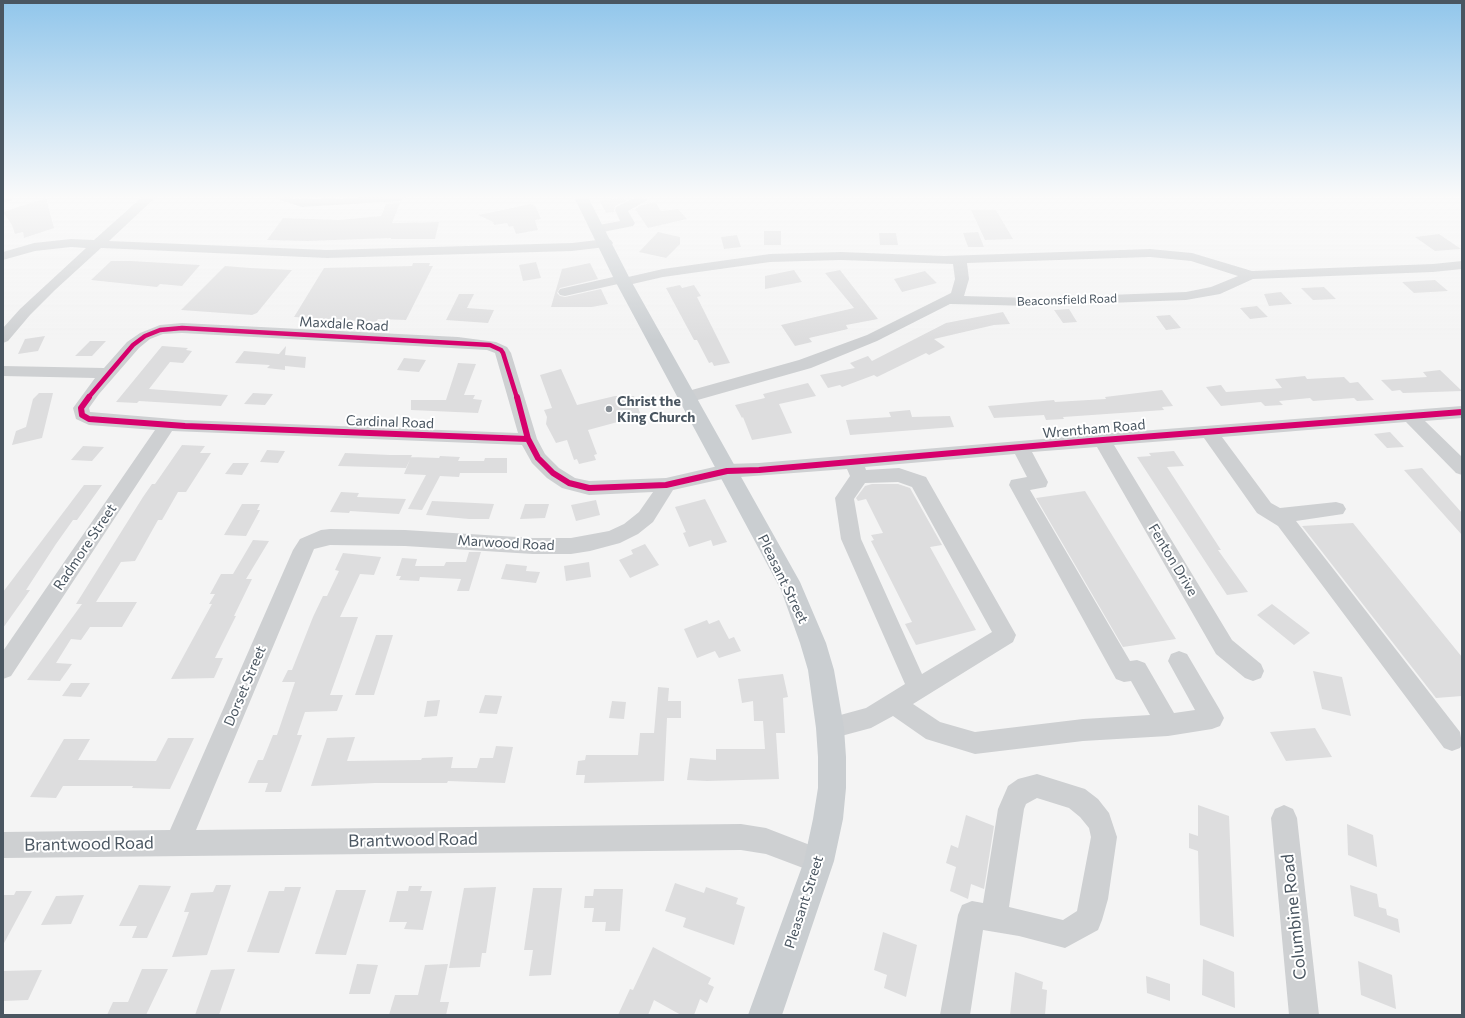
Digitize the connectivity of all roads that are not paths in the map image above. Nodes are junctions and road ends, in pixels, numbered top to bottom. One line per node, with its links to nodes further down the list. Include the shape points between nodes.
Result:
1 (97, 244): 13 (street, via 38,299)
2 (74, 245): 6 (street, via 34,247)
3 (109, 245): 4 (street, via 326,254 572,247)
4 (579, 245)
5 (606, 245): 10 (main road, Pleasant Street)
6 (3, 256)
7 (959, 259): 9 (street, via 1150,253 1192,257); 10 (street, via 841,256 770,258); 12 (street, via 962,280 957,295)
8 (1462, 265): 9 (street, Beaconsfield Road)
9 (1251, 275): 12 (street, Beaconsfield Road, via 1222,289 1202,294 1031,302)
10 (623, 280): 11 (street); 16 (main road, Pleasant Street)
11 (565, 292)
12 (948, 300): 16 (street, Beaconsfield Road, via 872,338 805,364)
13 (3, 338)
14 (3, 371): 15 (street)
15 (108, 373): 19 (street, Cardinal Road, via 86,399 81,408 82,415 89,419); 21 (street, Maxdale Road, via 133,345 146,336 157,330 176,328 490,345 501,350 505,356)
16 (687, 397): 26 (main road, Pleasant Street)
17 (1462, 412): 18 (street, Wrentham Road)
18 (1410, 416): 20 (street, Wrentham Road); 24 (street)
19 (167, 425): 21 (street, Cardinal Road); 32 (street, Radmore Street)
20 (1209, 432): 22 (street, Wrentham Road); 29 (street, via 1264,508)
21 (528, 439): 27 (street, via 538,458 569,483 588,488)
22 (1102, 440): 23 (street, Wrentham Road); 33 (street, Fenton Drive, via 1224,647)
23 (1020, 447): 25 (street, Wrentham Road); 36 (street, via 1039,482 1018,485 1124,672 1137,670)
24 (1462, 468)
25 (856, 469): 26 (street, Wrentham Road); 34 (street, via 844,498 851,539); 34 (street, via 899,475 919,482 1005,635)
26 (727, 471): 27 (street); 37 (main road, Pleasant Street, via 792,589 821,670)
27 (666, 485): 30 (street, Marwood Road, via 646,517 631,529 613,538 571,546 405,538)
28 (1336, 509): 29 (street)
29 (1277, 516): 38 (street, via 1285,521)
30 (321, 538): 40 (street, Dorset Street, via 307,544 303,550)
31 (1179, 661): 36 (street, via 1212,718)
32 (3, 669)
33 (1253, 671)
34 (918, 689): 35 (street)
35 (893, 703): 36 (street, via 934,731 975,743 1083,730); 37 (street, via 871,717)
36 (1168, 724)
37 (830, 728): 42 (main road, Pleasant Street, via 832,788)
38 (1452, 740)
39 (1284, 818): 46 (street, Columbine Road)
40 (178, 843): 41 (street, Brantwood Road); 42 (street, Brantwood Road, via 741,837 766,841)
41 (3, 845)
42 (819, 861): 44 (main road, Pleasant Street)
43 (983, 917): 43 (street, via 1020,922 1065,934 1088,920 1104,837 1100,822 1089,808 1076,798 1037,786 1027,788 1017,795 1011,808); 45 (street)
44 (765, 1015)
45 (956, 1015)
46 (1304, 1015)

